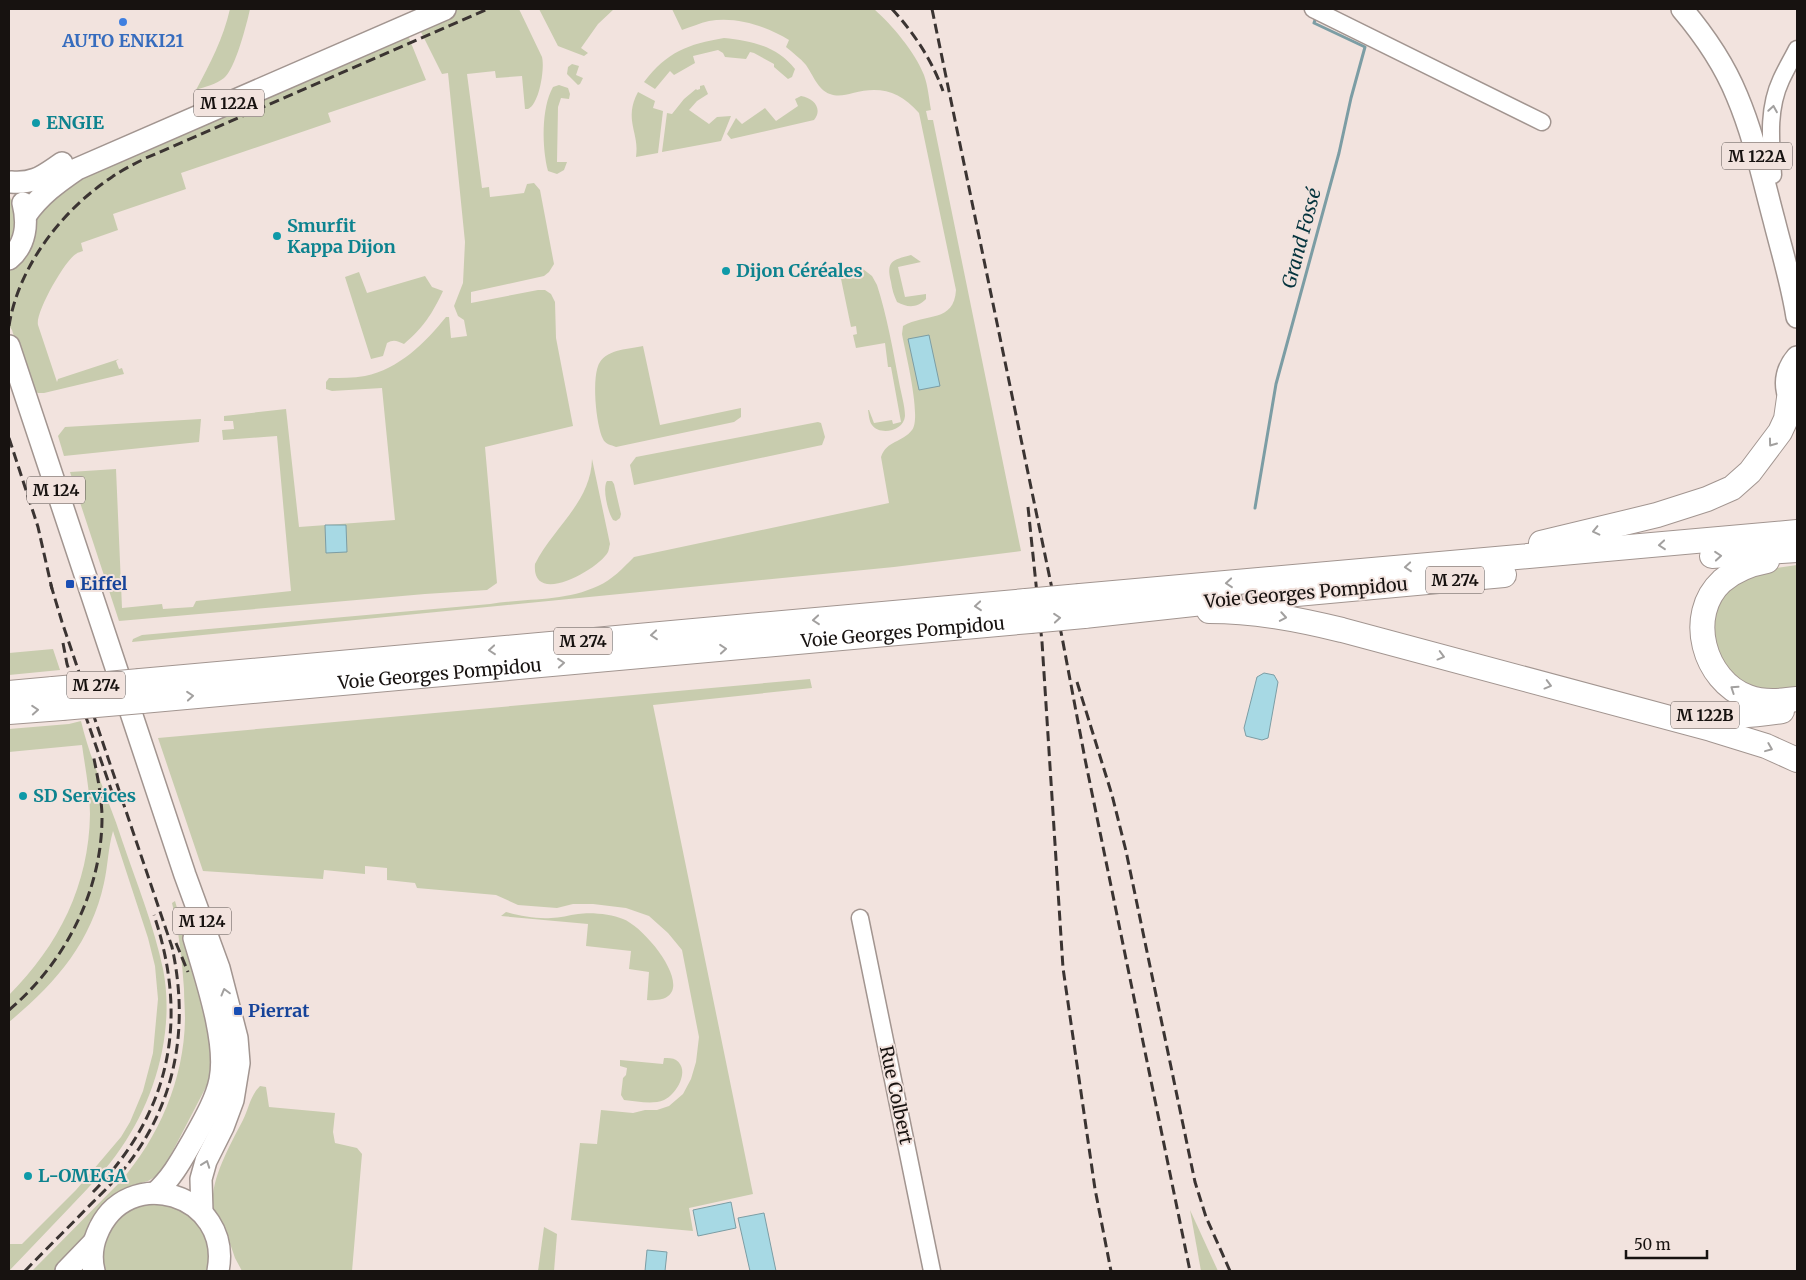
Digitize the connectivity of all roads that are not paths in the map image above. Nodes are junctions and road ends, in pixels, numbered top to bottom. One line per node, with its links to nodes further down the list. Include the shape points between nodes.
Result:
1 (415, 9): 9 (main road, M 122A, via 74,155 38,179)
2 (445, 9): 10 (main road, M 122A, via 77,169 54,184)
3 (1313, 9): 7 (street)
4 (1682, 9): 13 (main road, M 122A, via 1717,58 1745,117 1792,287)
5 (1691, 9): 8 (main road, M 122A, via 1741,85)
6 (1797, 49): 8 (street, one-way to 6, via 1772,106 1780,81)
7 (1542, 122)
8 (1773, 175): 12 (main road, M 122A)
9 (10, 181): 10 (main road, via 22,197)
10 (26, 215): 11 (main road, via 26,230 21,244)
11 (9, 259)
12 (1797, 263)
13 (1797, 317)
14 (9, 346): 34 (main road, M 124, one-way to 14, via 201,1179 235,1092 239,1063 237,1038 219,968)
15 (1797, 351): 16 (main road)
16 (1797, 357): 18 (main road, via 1791,364 1786,381 1786,390)
17 (9, 384): 33 (main road, M 124, via 194,936 220,1039 220,1082 176,1169 164,1186)
18 (1793, 403): 22 (highway, one-way to 22, via 1774,440 1750,472 1723,492 1618,526)
19 (1797, 532): 22 (highway, Voie Georges Pompidou / M 274, one-way to 22)
20 (1797, 550): 24 (highway, Voie Georges Pompidou / M 274, one-way to 20, via 1200,602)
21 (1797, 555): 27 (highway, one-way to 21, via 1764,701 1738,693 1713,669 1702,633 1708,601 1721,582 1748,566)
22 (1457, 563): 23 (highway, Voie Georges Pompidou / M 274, one-way to 23)
23 (1082, 606): 24 (highway, Voie Georges Pompidou / M 274); 26 (highway, Voie Georges Pompidou / M 274, bridge)
24 (1112, 614): 28 (highway, one-way to 28, via 1240,611 1302,620)
25 (9, 693): 26 (highway, Voie Georges Pompidou / M 274)
26 (57, 698): 30 (highway, Voie Georges Pompidou / M 274, one-way to 26)
27 (1797, 699)
28 (1613, 702): 29 (highway, M 122B, via 1714,716 1742,716); 31 (highway, one-way to 31, via 1741,738)
29 (1797, 708)
30 (9, 712)
31 (1797, 760)
32 (860, 918): 39 (street, Rue Colbert)
33 (155, 1192): 34 (main road, via 180,1198); 35 (main road, via 134,1196 115,1207 101,1223)
34 (202, 1212): 36 (main road, via 212,1226)
35 (93, 1243): 37 (main road); 38 (main road)
36 (222, 1268)
37 (66, 1271)
38 (94, 1271)
39 (932, 1271)

